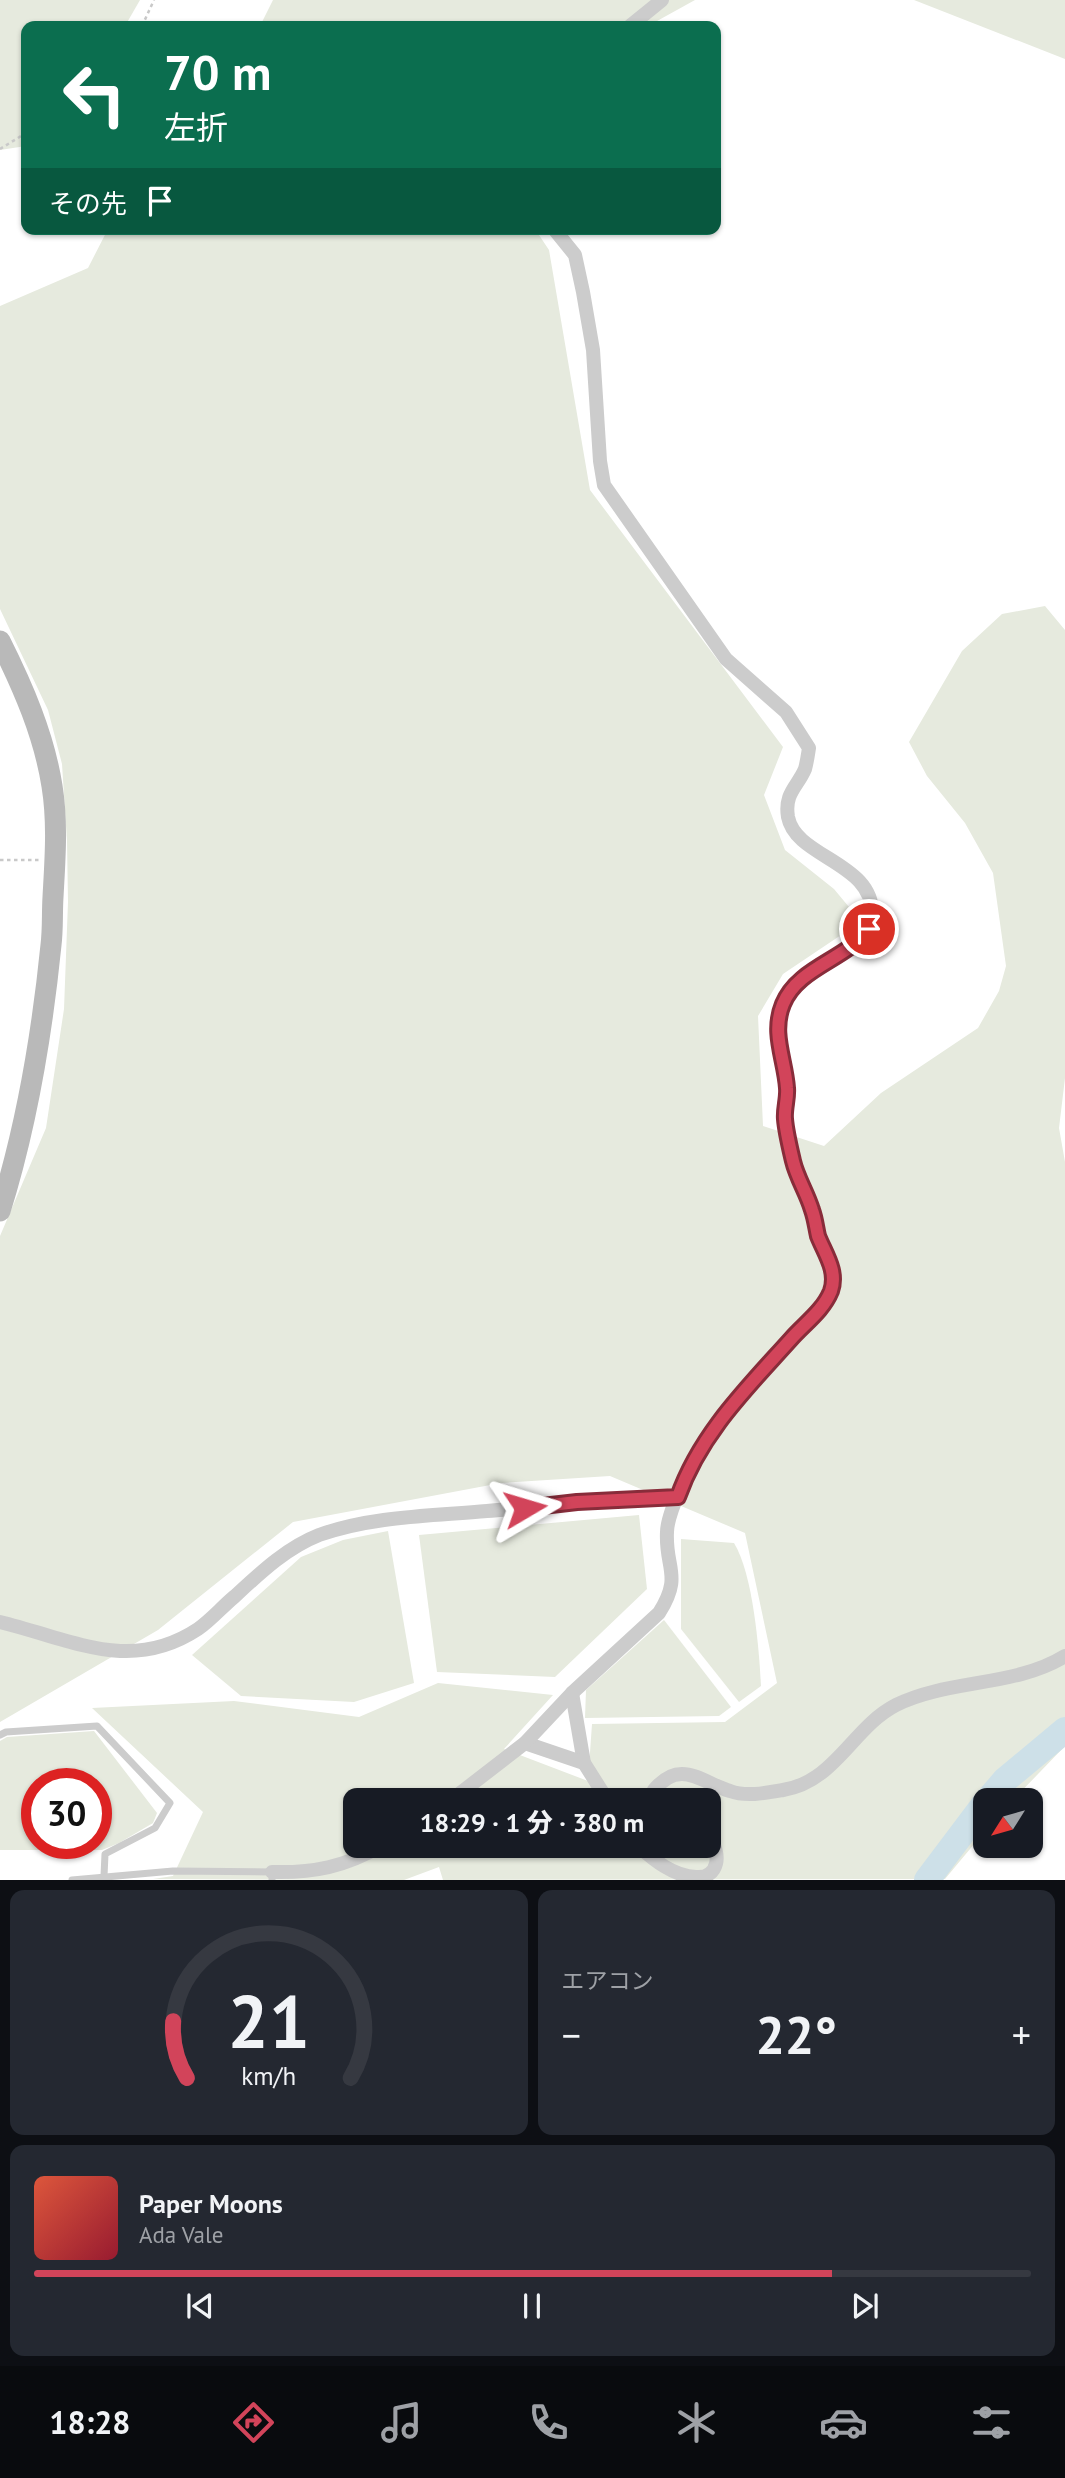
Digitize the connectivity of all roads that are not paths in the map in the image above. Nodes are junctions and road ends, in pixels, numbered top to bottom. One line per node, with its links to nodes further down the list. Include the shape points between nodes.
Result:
1 (662, 0): 2 (street)
2 (636, 21)
3 (559, 235): 6 (street, via 575,255 583,292 593,350 604,485 726,659 799,729 809,748 805,769 790,791 788,818 806,845 853,874 872,907 869,929 861,940 792,989 777,1033 793,1161 834,1278 830,1293 820,1310 721,1418 699,1450)
4 (0, 641): 5 (street, via 31,708 46,758 55,809 56,860 51,944 30,1092)
5 (0, 1211)
6 (678, 1497): 7 (street, via 577,1502 337,1530 277,1558 200,1628 160,1649 111,1651); 9 (street, via 666,1533 673,1571 668,1598 659,1613)
7 (0, 1622)
8 (1065, 1656): 15 (street, via 1026,1672 894,1706 820,1775 787,1790 745,1794 690,1774 662,1780)
9 (572, 1693): 11 (street); 12 (street)
10 (0, 1735): 19 (lane, via 97,1726 170,1803 155,1828 105,1854)
11 (525, 1743): 12 (street); 13 (street)
12 (584, 1763): 14 (street)
13 (467, 1788)
14 (600, 1788)
15 (656, 1788)
16 (357, 1858): 20 (street, via 323,1870)
17 (653, 1858): 18 (street, via 665,1868 698,1878 715,1867)
18 (717, 1858)
19 (104, 1876): 20 (lane, via 173,1871); 21 (lane)
20 (272, 1876)
21 (72, 1880)

